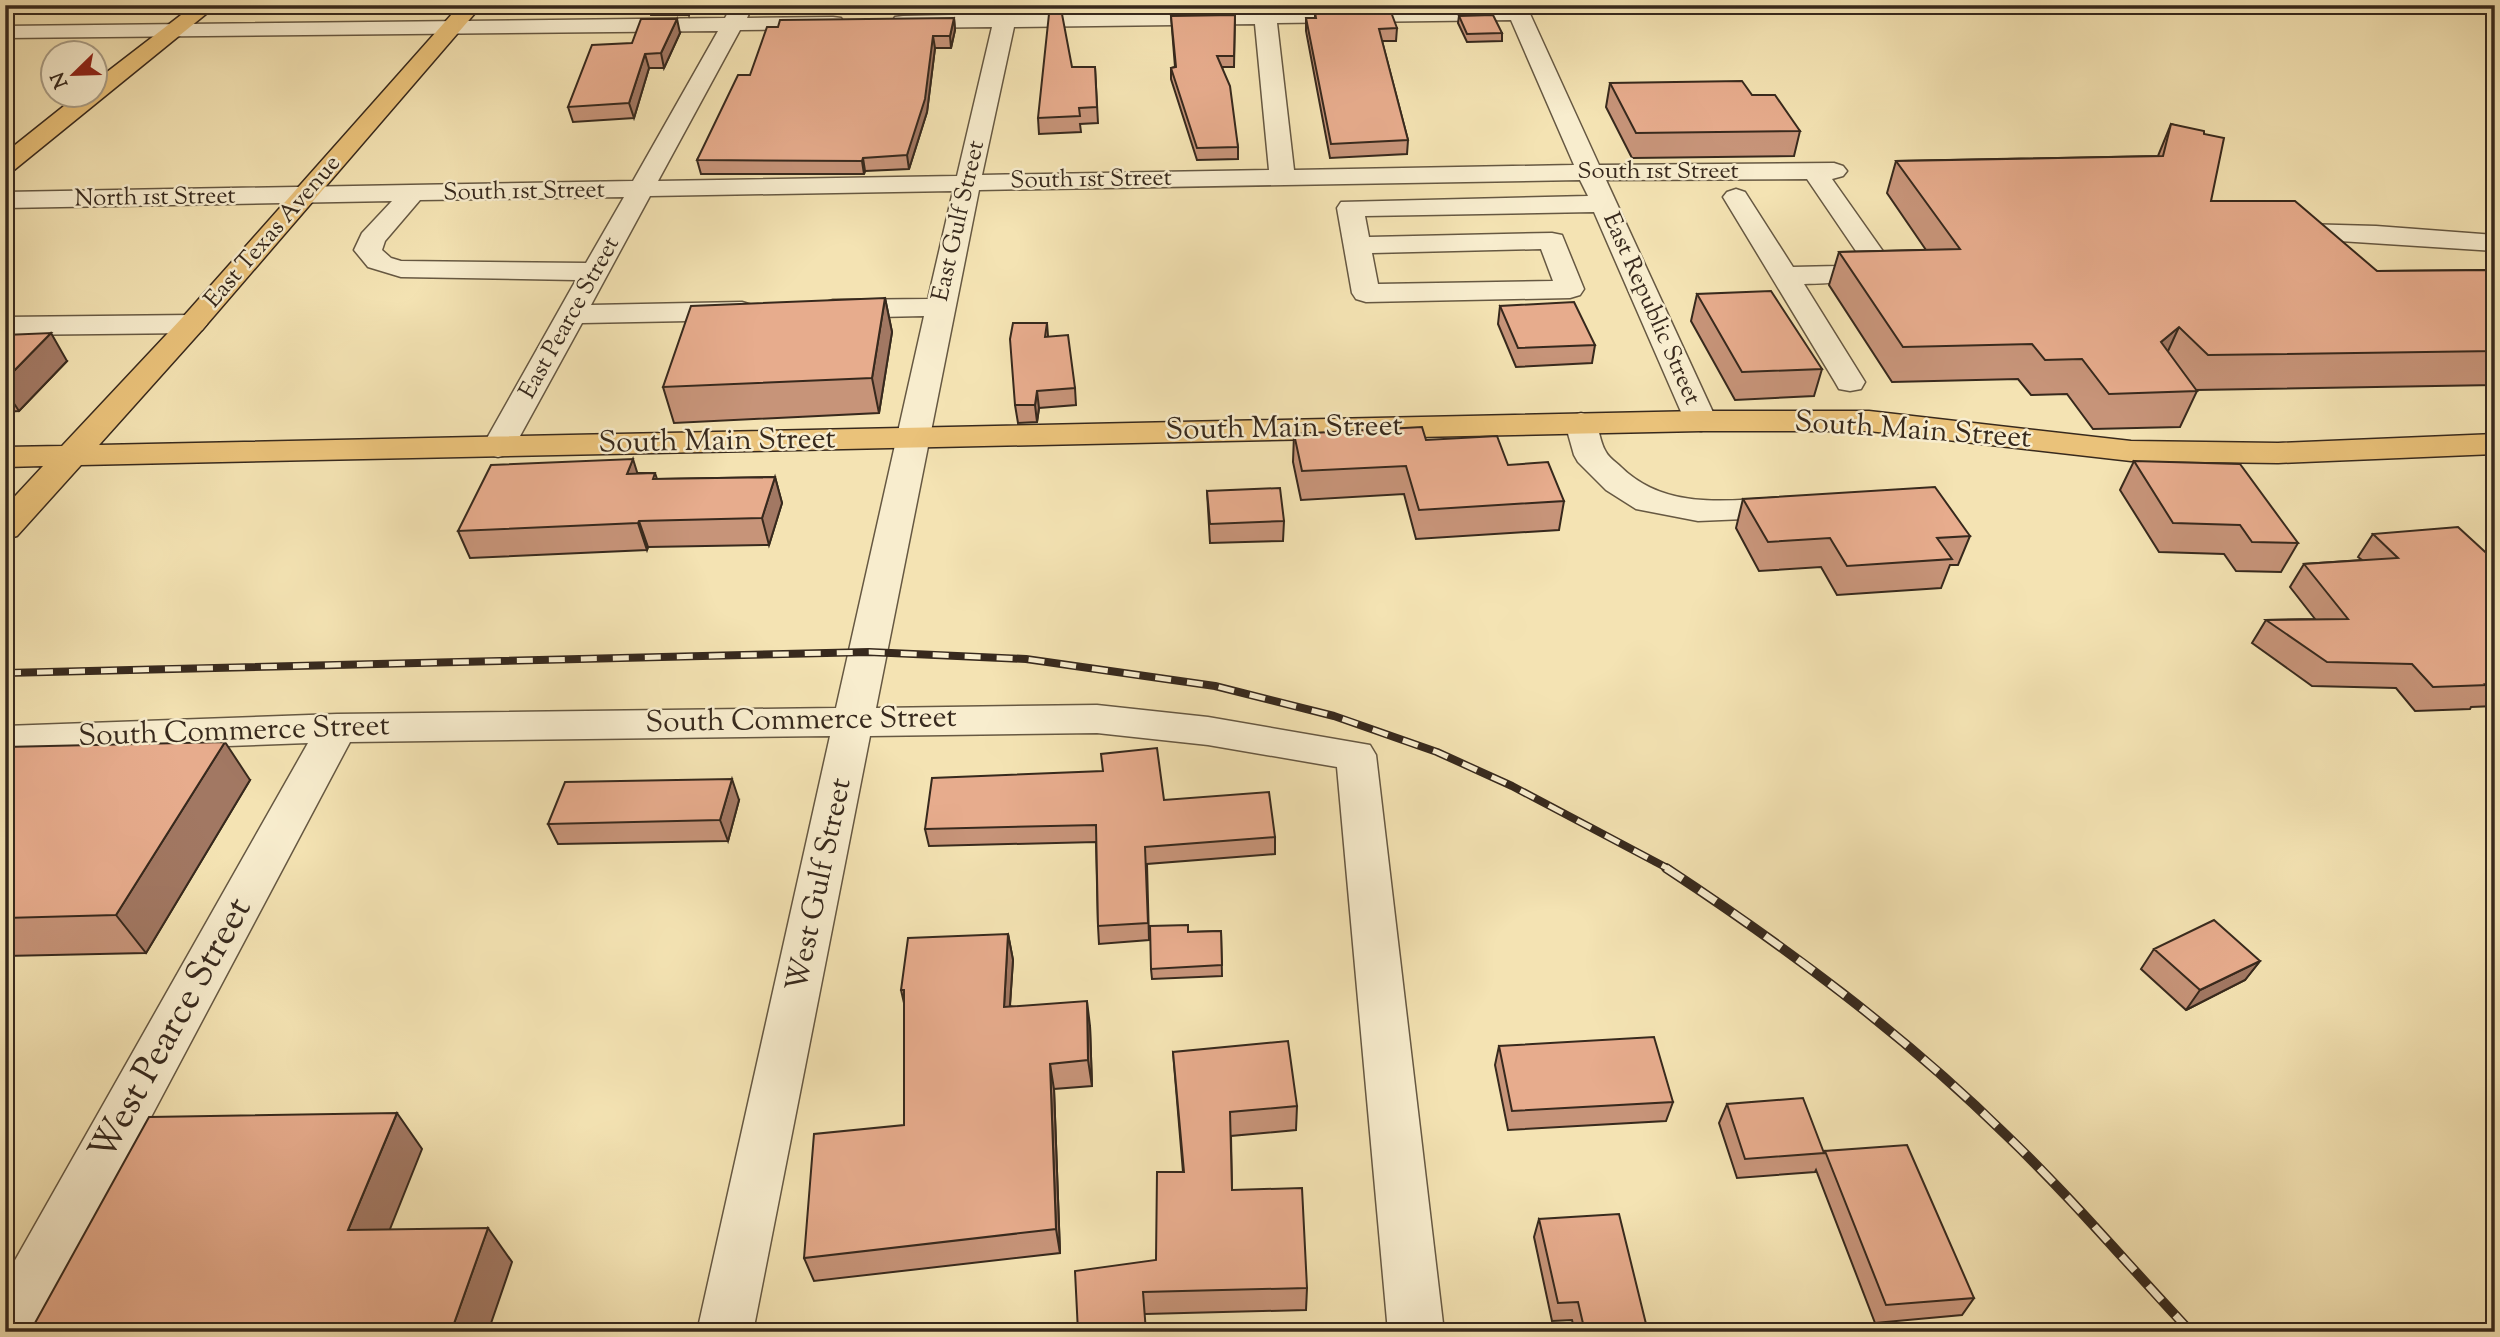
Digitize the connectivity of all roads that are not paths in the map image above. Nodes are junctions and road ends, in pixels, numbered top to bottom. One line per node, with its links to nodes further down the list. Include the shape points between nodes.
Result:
1 (207, 5): 10 (main road)
2 (472, 5): 9 (main road, East Texas Avenue)
3 (1517, 10): 4 (street); 15 (street, East Republic Street)
4 (1264, 11): 5 (street); 18 (street)
5 (1006, 13): 8 (street); 19 (street, East Gulf Street)
6 (738, 15): 7 (street); 9 (street); 20 (street, East Pearce Street)
7 (856, 22)
8 (883, 22)
9 (452, 28): 10 (street); 22 (main road, East Texas Avenue)
10 (176, 30): 11 (street); 12 (main road)
11 (5, 32)
12 (108, 83)
13 (76, 108): 14 (main road)
14 (5, 165)
15 (1590, 172): 17 (street, South 1st Street); 18 (street, South 1st Street); 25 (street, East Republic Street)
16 (1721, 173): 17 (street, South 1st Street); 30 (street, via 1724,198); 30 (street, South 1st Street, via 1824,171 1873,257 1844,274)
17 (1659, 174): 23 (street)
18 (1282, 177): 19 (street, South 1st Street)
19 (969, 183): 20 (street, South 1st Street); 31 (street, East Gulf Street)
20 (640, 190): 21 (street, South 1st Street); 29 (street, East Pearce Street)
21 (412, 194): 22 (street, South 1st Street); 29 (street, via 372,239 368,250 372,259 401,269)
22 (306, 195): 24 (street, North 1st Street); 35 (main road, East Texas Avenue)
23 (1674, 199)
24 (5, 200)
25 (1603, 204): 28 (street, via 1350,208); 38 (street, East Republic Street)
26 (2302, 232): 27 (street)
27 (2495, 243)
28 (1356, 245): 28 (street, via 1366,293 1570,289 1552,241)
29 (596, 272): 34 (street, East Pearce Street)
30 (1786, 276): 37 (street)
31 (940, 307): 32 (street); 40 (street, East Gulf Street)
32 (804, 309)
33 (763, 310): 34 (street)
34 (573, 314): 42 (street, East Pearce Street)
35 (192, 324): 36 (street); 43 (main road, East Texas Avenue)
36 (5, 326)
37 (1850, 382)
38 (1701, 421): 39 (main road, South Main Street); 41 (main road, South Main Street, via 1869,421 2131,451 2278,453)
39 (1581, 423): 40 (main road, South Main Street); 45 (street, via 1590,455 1618,483 1648,502 1698,511)
40 (912, 437): 42 (main road, South Main Street); 47 (street, West Gulf Street)
41 (2495, 444)
42 (498, 447): 43 (main road, South Main Street)
43 (71, 456): 44 (main road, South Main Street); 46 (main road, East Texas Avenue)
44 (5, 457)
45 (1819, 506)
46 (5, 528)
47 (855, 720): 48 (street, South Commerce Street); 51 (street, West Gulf Street); 52 (street, South Commerce Street, via 1097,719 1356,755)
48 (337, 728): 49 (street, South Commerce Street); 50 (street, West Pearce Street)
49 (5, 740)
50 (6, 1332)
51 (725, 1332)
52 (1416, 1332)

